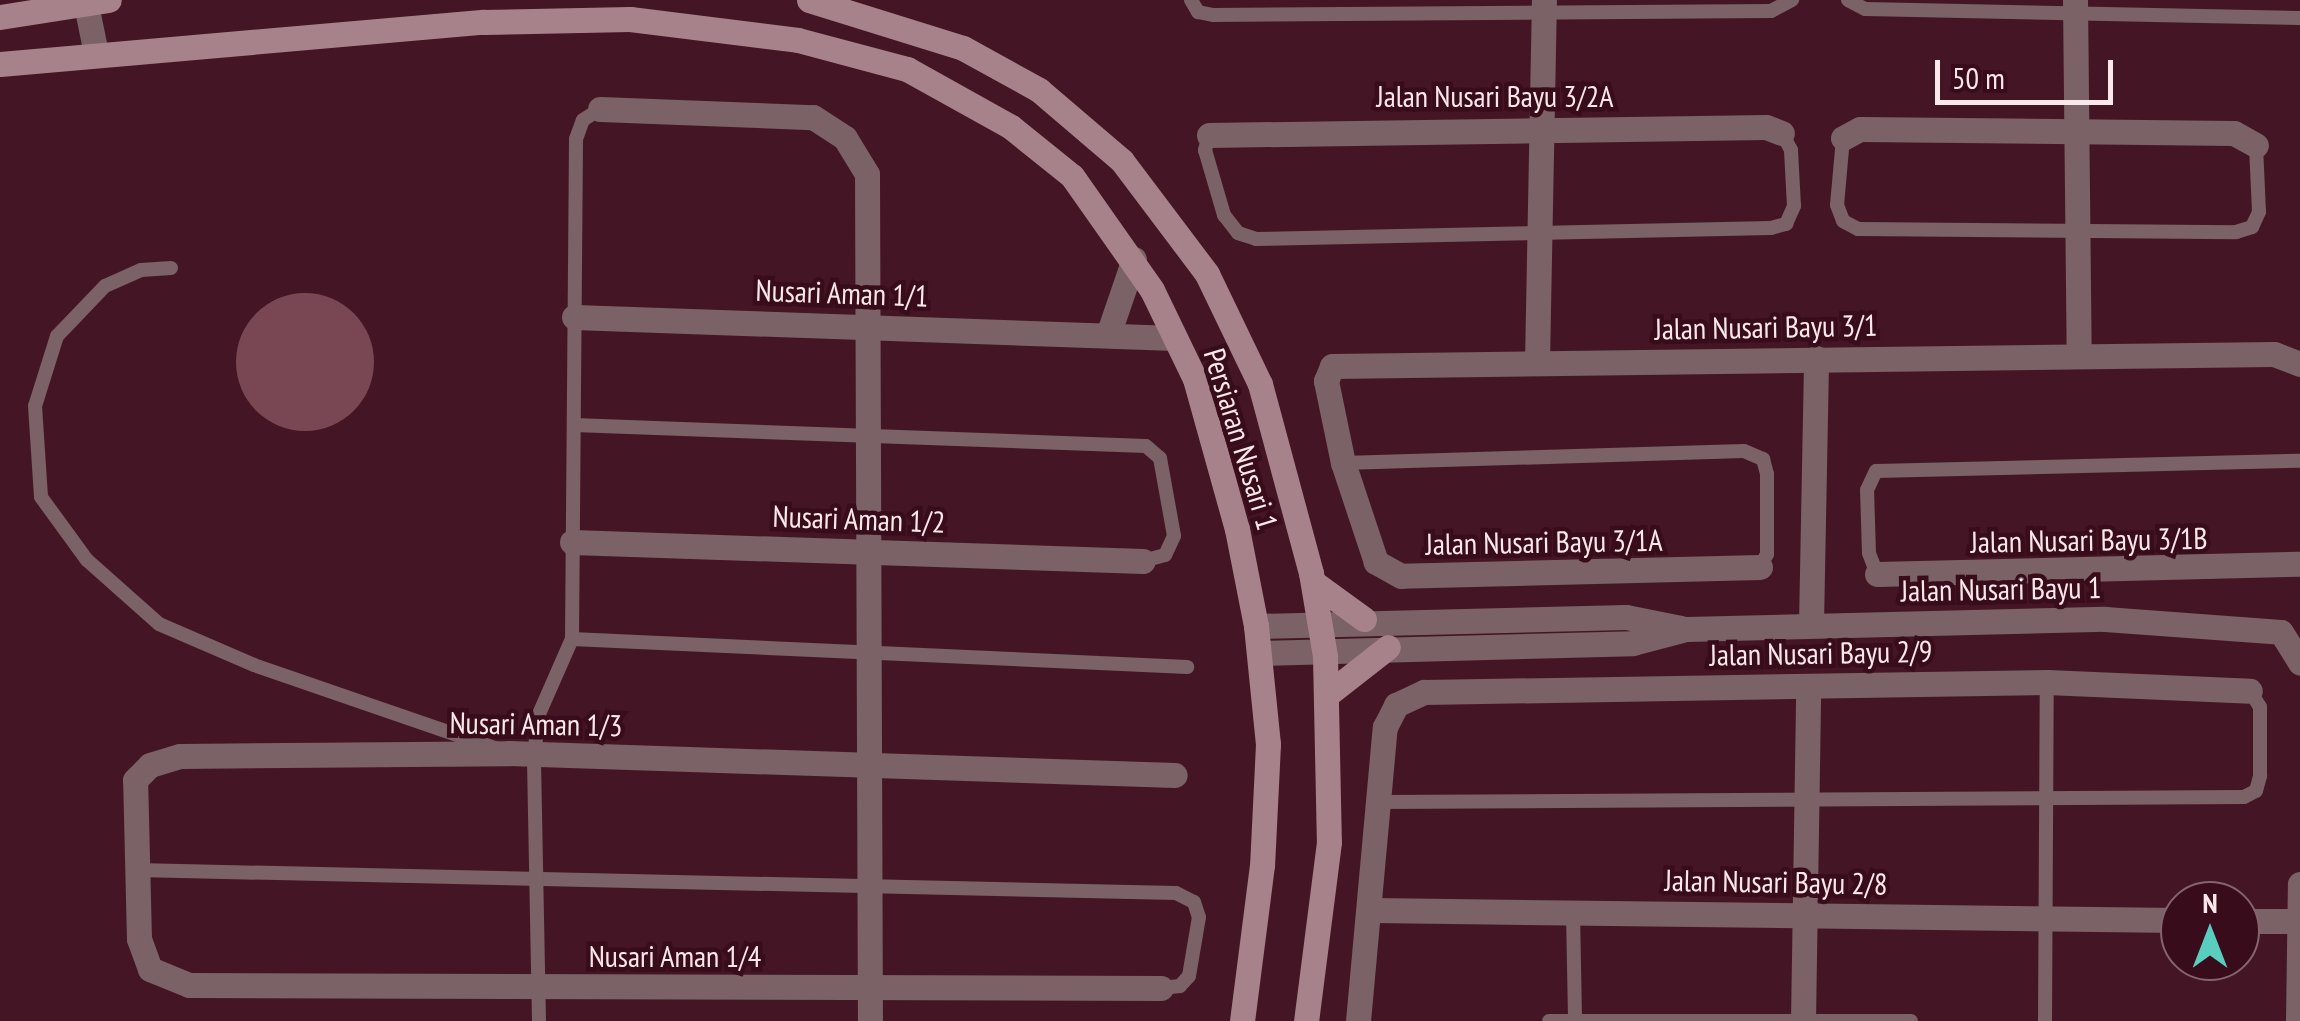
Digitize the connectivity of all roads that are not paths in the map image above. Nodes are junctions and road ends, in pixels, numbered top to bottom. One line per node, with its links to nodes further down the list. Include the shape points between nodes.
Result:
1 (809, 0): 41 (main road, Persiaran Nusari 1, via 931,36 1040,90 1159,204 1207,274 1260,384)
2 (1191, 0): 6 (lane, via 1198,12 1214,15)
3 (1792, 0): 6 (lane, via 1771,11)
4 (1848, 0): 7 (lane, via 1865,9)
5 (93, 1): 8 (main road); 10 (street)
6 (1544, 4): 13 (street)
7 (2075, 8): 9 (lane); 14 (street)
8 (0, 16)
9 (2300, 18)
10 (96, 53): 11 (main road, Persiaran Nusari 1); 21 (main road, Persiaran Nusari 1, via 484,22 612,19 798,40 907,69 959,93 1072,176)
11 (0, 64)
12 (600, 108): 23 (lane, via 583,120 576,138); 24 (street, via 813,117 845,138 867,174)
13 (1544, 128): 15 (street, Jalan Nusari Bayu 3/2A, via 1766,127); 16 (street, Jalan Nusari Bayu 3/2A); 19 (street)
14 (2075, 133): 17 (street, via 1860,129); 18 (street, via 2234,134); 20 (street)
15 (1782, 134): 19 (lane, via 1791,150 1794,206 1786,224)
16 (1209, 135): 19 (lane, via 1204,150 1224,215 1238,233 1256,239)
17 (1843, 138): 20 (lane, via 1837,205 1843,221 1858,228)
18 (2256, 145): 20 (lane, via 2259,212 2252,226)
19 (1540, 230): 29 (street)
20 (2078, 230): 27 (street)
21 (1134, 258): 25 (street); 26 (main road, Persiaran Nusari 1)
22 (171, 268): 58 (lane, via 141,270 105,286 57,336 35,406 41,496 86,560 159,624 254,666)
23 (574, 317): 24 (street, Nusari Aman 1/1); 31 (lane)
24 (871, 326): 25 (street, Nusari Aman 1/1); 32 (street)
25 (1108, 332): 26 (street, Nusari Aman 1/1)
26 (1175, 338): 45 (main road, Persiaran Nusari 1, via 1210,430)
27 (2079, 356): 28 (street, Jalan Nusari Bayu 3/1); 30 (street, Jalan Nusari Bayu 3/1, via 2274,354)
28 (1816, 358): 29 (street, Jalan Nusari Bayu 3/1); 44 (street)
29 (1537, 362): 34 (street, Jalan Nusari Bayu 3/1, via 1332,366 1326,381)
30 (2300, 364)
31 (574, 425): 32 (lane); 35 (lane)
32 (871, 438): 36 (street); 37 (lane, via 1146,446 1160,458 1174,536 1165,555)
33 (2300, 460): 40 (lane, via 1876,470 1867,490 1869,553)
34 (1343, 463): 39 (street, Jalan Nusari Bayu 3/1A, via 1376,562 1402,576); 39 (lane, via 1744,451 1763,459 1767,474 1767,554)
35 (572, 542): 36 (street, Nusari Aman 1/2); 47 (lane)
36 (871, 552): 37 (street, Nusari Aman 1/2); 50 (street)
37 (1143, 561)
38 (2300, 564): 40 (street, Jalan Nusari Bayu 3/1B)
39 (1760, 567)
40 (1877, 574)
41 (1313, 582): 42 (main road); 43 (main road, Persiaran Nusari 1)
42 (1364, 619): 43 (street, Jalan Nusari Bayu 1); 46 (street, Jalan Nusari Bayu 1, via 1626,616)
43 (1319, 620): 45 (street, Jalan Nusari Bayu 1); 49 (main road, Persiaran Nusari 1)
44 (1811, 624): 46 (street, Jalan Nusari Bayu 1); 52 (street, Jalan Nusari Bayu 1, via 2105,619 2248,625 2282,632)
45 (1256, 626): 51 (main road, Persiaran Nusari 1)
46 (1686, 629): 48 (street, Jalan Nusari Bayu 1, via 1633,643)
47 (572, 640): 50 (lane); 58 (lane)
48 (1388, 646): 49 (street, Jalan Nusari Bayu 1); 57 (main road)
49 (1324, 648): 51 (street, Jalan Nusari Bayu 1); 57 (main road, Persiaran Nusari 1)
50 (870, 653): 53 (lane); 59 (street)
51 (1259, 653): 82 (main road, Persiaran Nusari 1, via 1268,744 1262,865)
52 (2300, 662)
53 (1187, 668)
54 (2047, 682): 55 (street, Jalan Nusari Bayu 2/9); 56 (street, Jalan Nusari Bayu 2/9); 61 (lane)
55 (1808, 686): 62 (street); 63 (street, Jalan Nusari Bayu 2/9, via 1424,692 1396,705 1385,728)
56 (2250, 691): 61 (lane, via 2260,707 2256,792)
57 (1328, 694): 83 (main road, Persiaran Nusari 1, via 1329,842)
58 (522, 754): 59 (street, Nusari Aman 1/3); 64 (street, Nusari Aman 1/3, via 165,760 135,780); 65 (lane)
59 (870, 768): 60 (street, Nusari Aman 1/3); 67 (street)
60 (1175, 775)
61 (2048, 796): 62 (lane); 71 (lane)
62 (1806, 800): 63 (lane); 70 (street)
63 (1380, 802): 68 (street)
64 (137, 870): 65 (lane); 75 (street, Nusari Aman 1/3, via 139,939 150,970)
65 (537, 880): 67 (lane); 77 (lane)
66 (2300, 884): 74 (street)
67 (870, 886): 76 (lane, via 1176,893 1194,902 1199,917 1189,976 1180,986); 78 (street)
68 (1372, 910): 69 (street, Jalan Nusari Bayu 2/8); 84 (street)
69 (1573, 912): 70 (street, Jalan Nusari Bayu 2/8); 86 (lane)
70 (1804, 915): 71 (street, Jalan Nusari Bayu 2/8); 79 (street)
71 (2048, 918): 72 (street, Jalan Nusari Bayu 2/8); 88 (lane)
72 (2160, 920)
73 (2260, 920): 74 (street)
74 (2298, 921): 89 (street)
75 (189, 985): 77 (street, Nusari Aman 1/4)
76 (1161, 988): 78 (street, Nusari Aman 1/4)
77 (540, 989): 78 (street, Nusari Aman 1/4); 80 (lane)
78 (870, 989): 81 (street)
79 (1803, 1020): 86 (lane); 87 (lane)
80 (540, 1021)
81 (870, 1021)
82 (1242, 1021)
83 (1306, 1021)
84 (1358, 1021)
85 (1549, 1021): 86 (lane)
86 (1575, 1021)
87 (1912, 1021)
88 (2044, 1021)
89 (2298, 1021)

